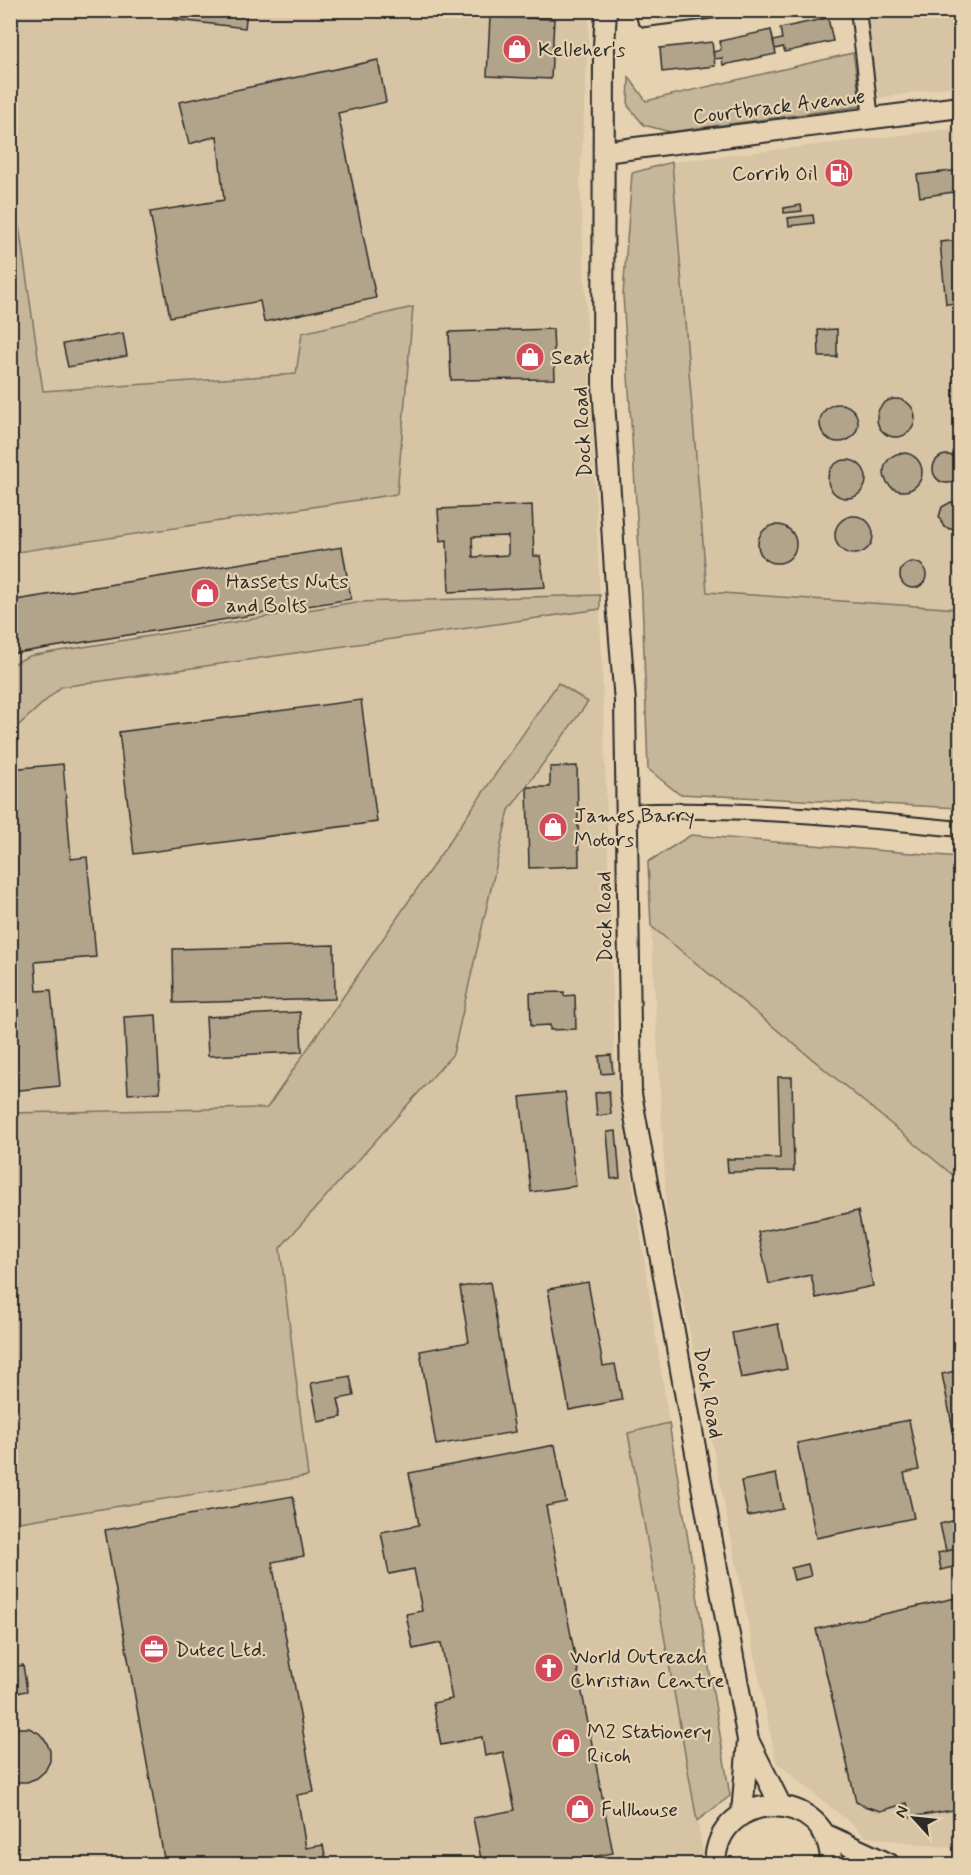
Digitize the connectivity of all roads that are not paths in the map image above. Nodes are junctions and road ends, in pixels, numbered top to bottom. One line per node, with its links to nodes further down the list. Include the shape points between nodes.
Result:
1 (606, 10): 7 (main road, Dock Road)
2 (716, 10): 4 (street)
3 (858, 10): 6 (street)
4 (645, 19)
5 (960, 107): 6 (main road, Courtbrack Avenue)
6 (871, 119): 7 (main road, Courtbrack Avenue)
7 (604, 152): 8 (main road, Dock Road, via 603,385 625,702)
8 (627, 812): 9 (street, via 704,811); 10 (main road, Dock Road, via 631,1094)
9 (960, 829)
10 (748, 1740): 11 (main road, Dock Road); 12 (main road, Dock Road)
11 (781, 1806): 12 (main road, via 760,1807); 13 (main road, via 805,1815)
12 (741, 1814): 14 (main road, via 723,1835)
13 (822, 1833): 15 (main road); 16 (main road)
14 (712, 1863)
15 (831, 1864)
16 (889, 1864)

